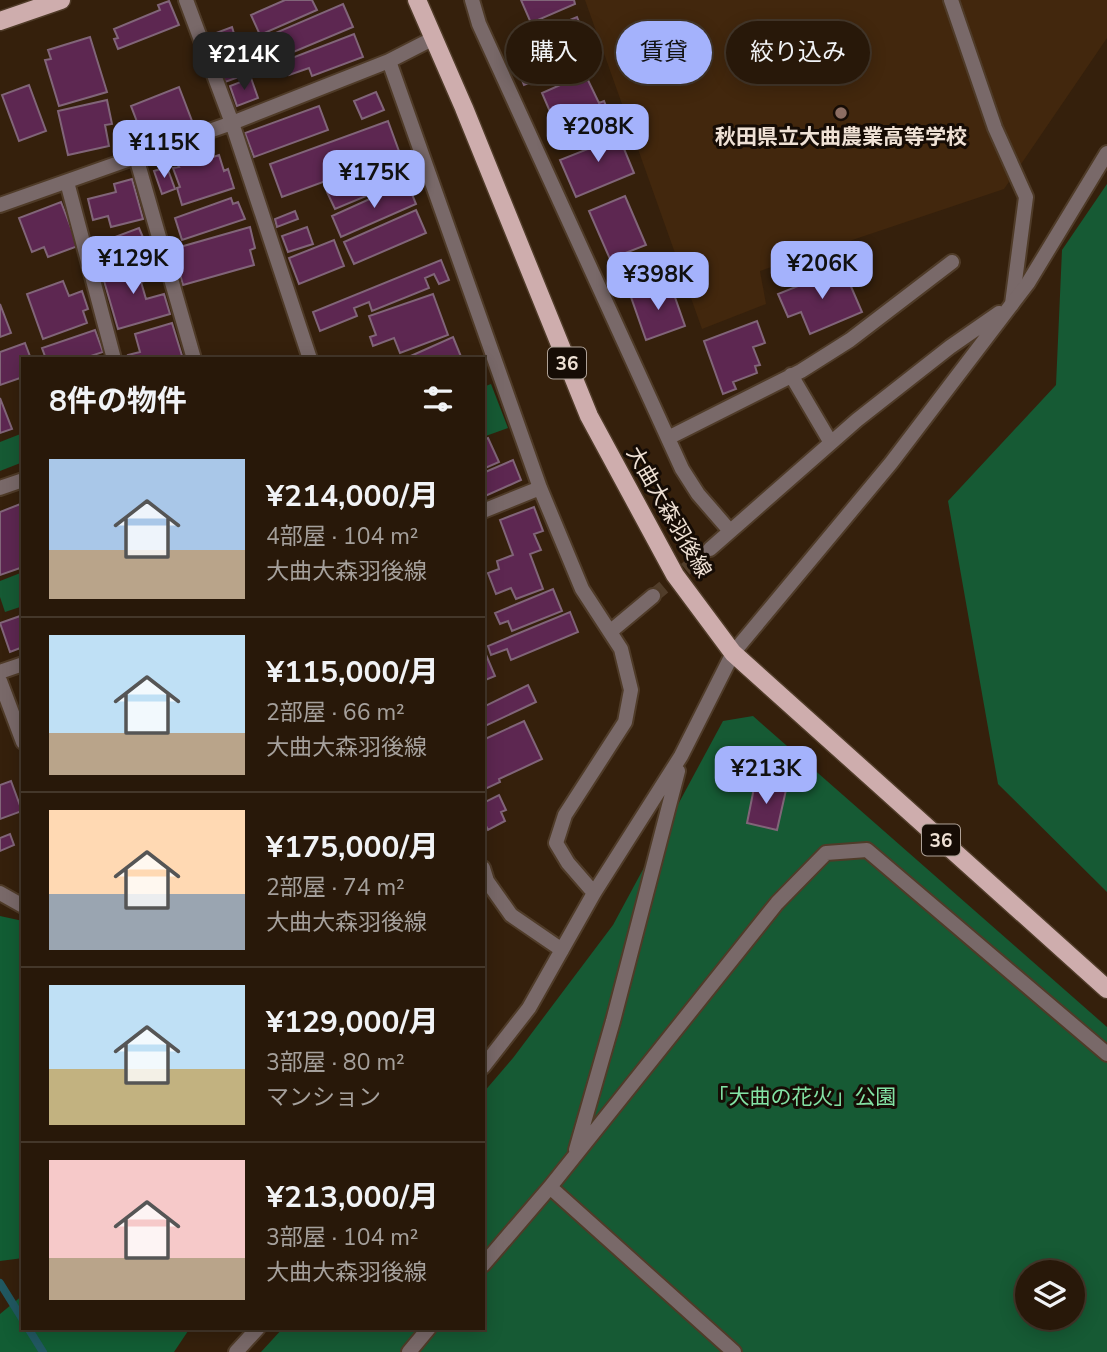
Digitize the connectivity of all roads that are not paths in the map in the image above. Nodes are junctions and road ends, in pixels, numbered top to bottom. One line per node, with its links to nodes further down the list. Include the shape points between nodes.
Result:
1 (61, 0): 6 (main road)
2 (186, 0): 9 (street)
3 (417, 0): 7 (main road, 大曲大森羽後線 / 36)
4 (472, 0): 20 (street)
5 (951, 0): 15 (street, via 995,128 1026,197)
6 (0, 21)
7 (433, 38): 8 (street); 30 (main road, 大曲大森羽後線 / 36, via 589,416 675,575)
8 (389, 61): 9 (street); 24 (street)
9 (232, 123): 11 (street); 18 (street)
10 (1107, 153): 15 (street)
11 (136, 157): 12 (street); 17 (street)
12 (67, 182): 13 (street); 16 (street)
13 (0, 205)
14 (951, 262): 19 (street, via 850,340)
15 (1012, 304): 21 (street, via 950,347); 30 (street, via 891,463)
16 (113, 357)
17 (193, 357)
18 (309, 357)
19 (791, 376): 20 (street); 21 (street)
20 (668, 438): 26 (street, via 698,494)
21 (831, 443): 26 (street)
22 (21, 481): 23 (street)
23 (0, 488)
24 (540, 488): 25 (street); 29 (street, via 583,589)
25 (485, 510)
26 (730, 531): 27 (street)
27 (710, 549)
28 (653, 596): 29 (street)
29 (611, 631): 38 (street, via 621,649 631,690 625,722 565,815 556,843)
30 (733, 653): 35 (street); 41 (main road, 大曲大森羽後線 / 36)
31 (21, 665): 32 (street)
32 (0, 672)
33 (0, 681): 34 (street)
34 (21, 737)
35 (681, 756): 38 (street); 44 (street)
36 (485, 874): 40 (street, via 511,915)
37 (0, 893): 39 (street)
38 (594, 893): 40 (street)
39 (21, 905)
40 (562, 950): 43 (street, via 529,1008)
41 (1107, 989)
42 (1107, 1054): 44 (street, via 867,850 826,853 777,903)
43 (485, 1064)
44 (573, 1158): 45 (street)
45 (550, 1187): 46 (street); 51 (street)
46 (485, 1263)
47 (256, 1330): 49 (street)
48 (427, 1330): 50 (street)
49 (236, 1352)
50 (409, 1352)
51 (734, 1352)

